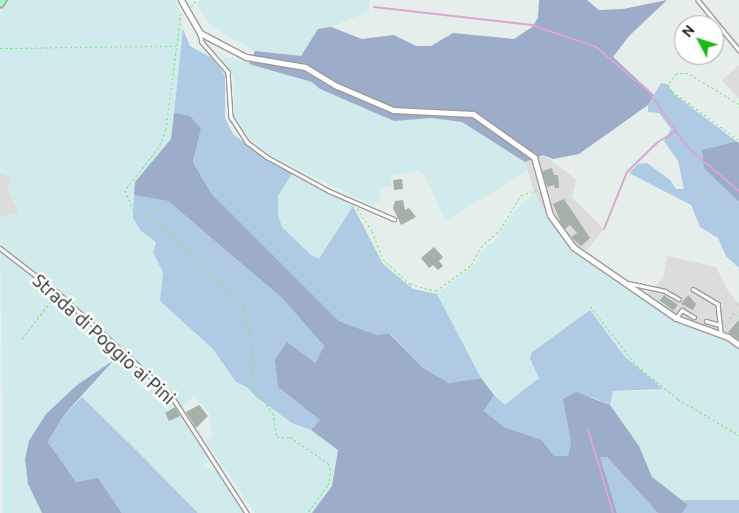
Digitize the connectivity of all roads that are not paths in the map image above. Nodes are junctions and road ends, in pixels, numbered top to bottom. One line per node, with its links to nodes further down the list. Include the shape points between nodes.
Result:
1 (181, 0): 3 (street)
2 (698, 0): 4 (lane)
3 (200, 33): 5 (lane, via 202,42 228,72 231,117 247,142 267,157); 7 (street, via 246,58 305,67 337,86 392,110 473,114 534,157 541,190 555,225 573,247)
4 (739, 50)
5 (394, 219)
6 (0, 248): 16 (lane, Strada di Poggio ai Pini, via 56,291 175,400)
7 (620, 281): 9 (lane, via 665,291); 11 (street)
8 (694, 289): 13 (lane, via 718,304)
9 (679, 299)
10 (694, 316): 11 (lane, via 682,310)
11 (676, 318): 14 (street)
12 (706, 321): 13 (lane)
13 (720, 325): 14 (lane)
14 (722, 335): 15 (street)
15 (739, 345)
16 (248, 513)

